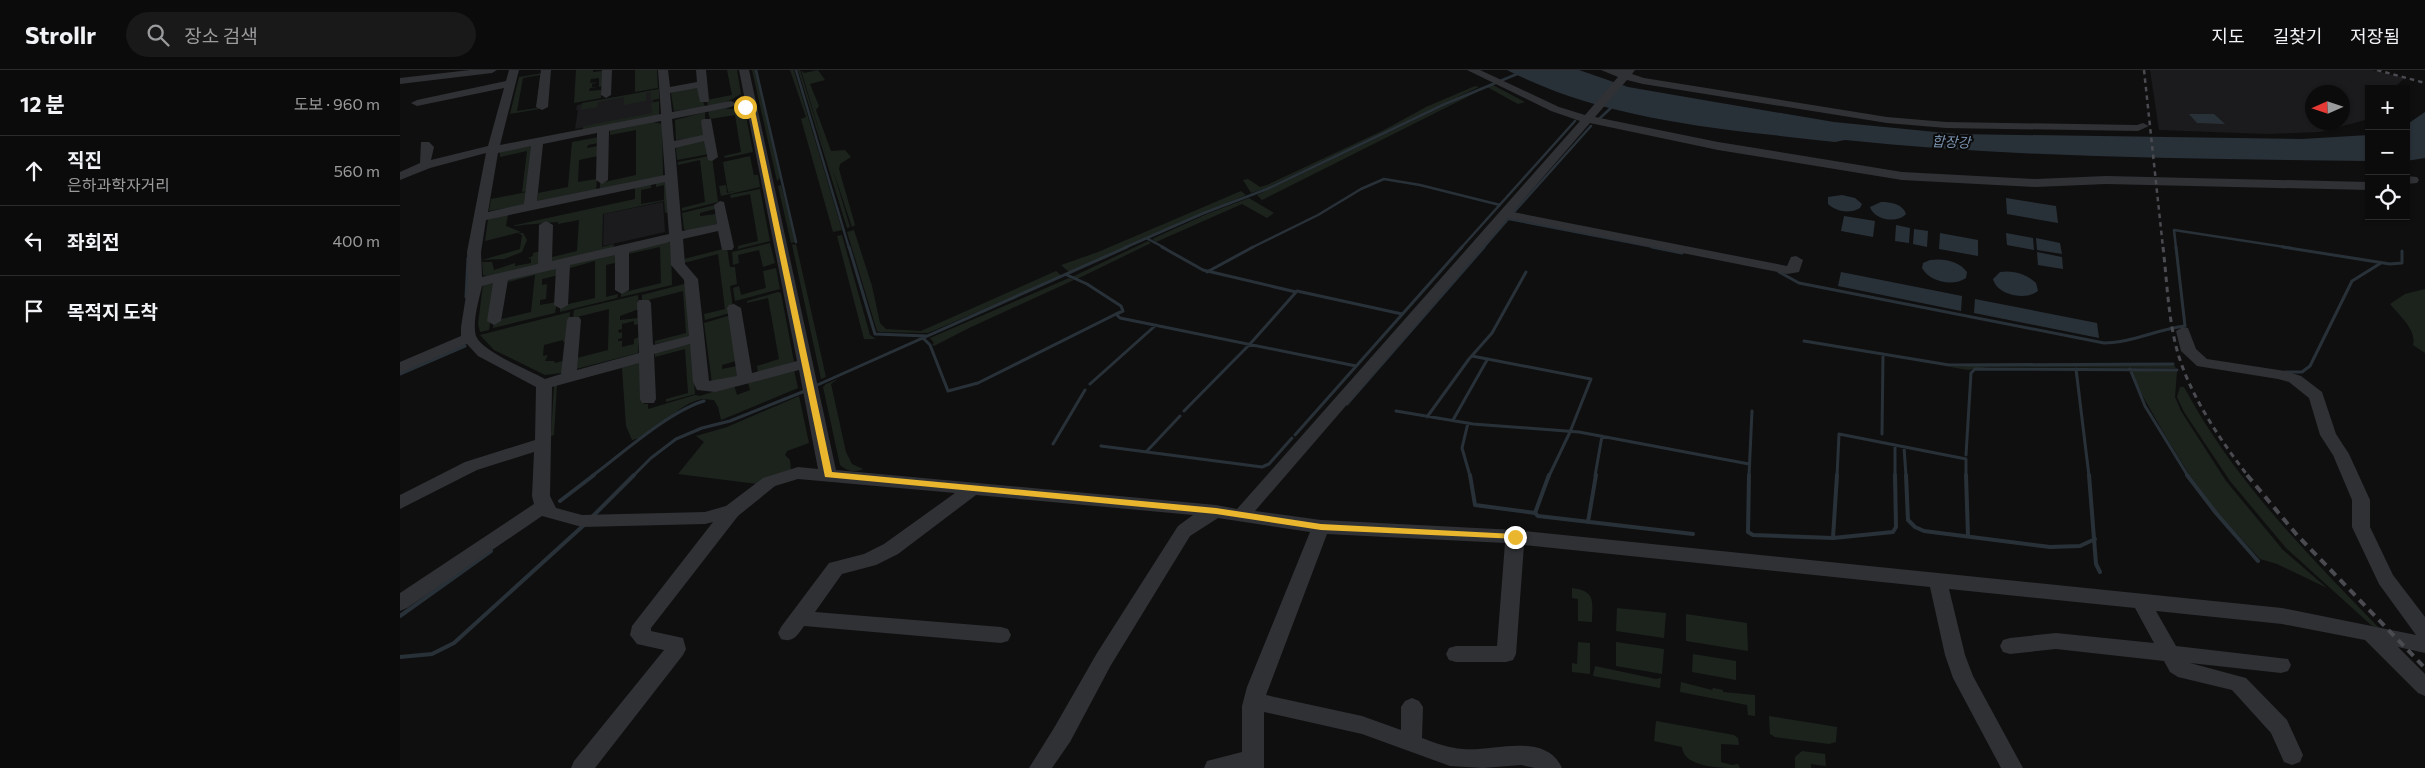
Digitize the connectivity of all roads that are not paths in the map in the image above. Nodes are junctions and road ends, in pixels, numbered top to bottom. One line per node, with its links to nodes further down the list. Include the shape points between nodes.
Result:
1 (492, 70): 9 (street)
2 (546, 70): 19 (street)
3 (607, 70): 15 (street)
4 (663, 70): 14 (street)
5 (701, 70): 13 (street)
6 (744, 70): 17 (street)
7 (1472, 70): 20 (street, via 1555,110)
8 (1606, 70): 10 (street)
9 (444, 73): 12 (street)
10 (1625, 75): 20 (street); 23 (street, via 1784,104 1917,123)
11 (512, 77): 18 (street); 29 (street)
12 (400, 81)
13 (702, 84): 14 (street); 16 (street)
14 (665, 91): 21 (street)
15 (606, 95)
16 (704, 100)
17 (750, 101): 21 (street, via 739,108 731,104); 60 (street)
18 (417, 103)
19 (542, 106)
20 (1590, 114): 35 (street, via 1718,146 1859,170 1996,187 2106,180); 38 (street)
21 (667, 117): 24 (street); 28 (street)
22 (707, 121): 25 (street)
23 (2143, 126)
24 (603, 129): 26 (street); 34 (street)
25 (709, 137): 28 (street); 30 (street)
26 (544, 138): 29 (street); 36 (street)
27 (425, 144): 31 (street, via 428,147)
28 (670, 145): 33 (street)
29 (493, 149): 31 (street); 39 (street)
30 (712, 157)
31 (426, 165): 32 (street)
32 (400, 176)
33 (672, 177): 36 (street); 42 (street)
34 (602, 180)
35 (2365, 186)
36 (530, 207): 39 (street)
37 (717, 209): 41 (street)
38 (1505, 214): 45 (street, via 1787,270 1794,269); 73 (street)
39 (480, 217): 49 (street, via 474,252)
40 (546, 225): 47 (street)
41 (723, 226): 42 (street); 43 (street)
42 (676, 237): 44 (street); 58 (street, via 678,265 691,279)
43 (727, 246)
44 (622, 249): 46 (street); 50 (street)
45 (1796, 260)
46 (563, 263): 47 (street); 52 (street)
47 (545, 267): 48 (street)
48 (501, 277): 49 (street); 55 (street)
49 (475, 283): 57 (street)
50 (622, 290)
51 (644, 303): 59 (street)
52 (561, 305)
53 (734, 308): 63 (street)
54 (574, 320): 62 (street)
55 (494, 321)
56 (2183, 331): 79 (street, via 2189,351 2202,363 2280,374 2295,379 2316,396 2328,435 2341,454 2361,500 2361,527 2386,579)
57 (469, 338): 61 (street); 64 (street, via 484,353)
58 (697, 338): 59 (street); 63 (street, via 704,386 708,388)
59 (646, 354): 62 (street); 65 (street)
60 (804, 364): 63 (street); 67 (street)
61 (400, 368)
62 (569, 376): 64 (street)
63 (745, 379)
64 (543, 384): 66 (street)
65 (648, 399)
66 (542, 444): 69 (street, via 470,466); 70 (street, via 541,496)
67 (828, 475): 68 (street); 71 (street, via 798,473 780,477)
68 (974, 488): 72 (street); 81 (street, via 891,548 869,560 836,568 794,625)
69 (400, 503)
70 (544, 506): 71 (street, via 550,513 586,522 676,521); 77 (street)
71 (732, 511): 93 (street, via 642,626 640,635 644,638 676,644 676,649)
72 (1216, 511): 73 (street); 94 (street, via 1184,531)
73 (1241, 516): 74 (street)
74 (1321, 527): 75 (street); 88 (street)
75 (1515, 537): 76 (street); 85 (street, via 1506,654)
76 (1938, 581): 78 (street); 97 (street, via 1963,678)
77 (400, 602)
78 (2141, 602): 80 (street, via 2298,618); 84 (street)
79 (2425, 632)
80 (2372, 634): 82 (street); 87 (street)
81 (1001, 635)
82 (2425, 645)
83 (2010, 646): 84 (street, via 2056,641)
84 (2169, 653): 86 (street); 91 (street, via 2177,666 2185,671 2238,684 2280,727)
85 (1456, 654)
86 (2281, 666)
87 (2425, 687)
88 (1254, 701): 90 (street, via 1363,726); 92 (street)
89 (1412, 707): 90 (street)
90 (1411, 744): 96 (street, via 1442,756 1466,760 1525,755 1537,758)
91 (2292, 755)
92 (1253, 764): 95 (street, via 1230,763)
93 (582, 768)
94 (1040, 768)
95 (1215, 768)
96 (1551, 768)
97 (2012, 768)

